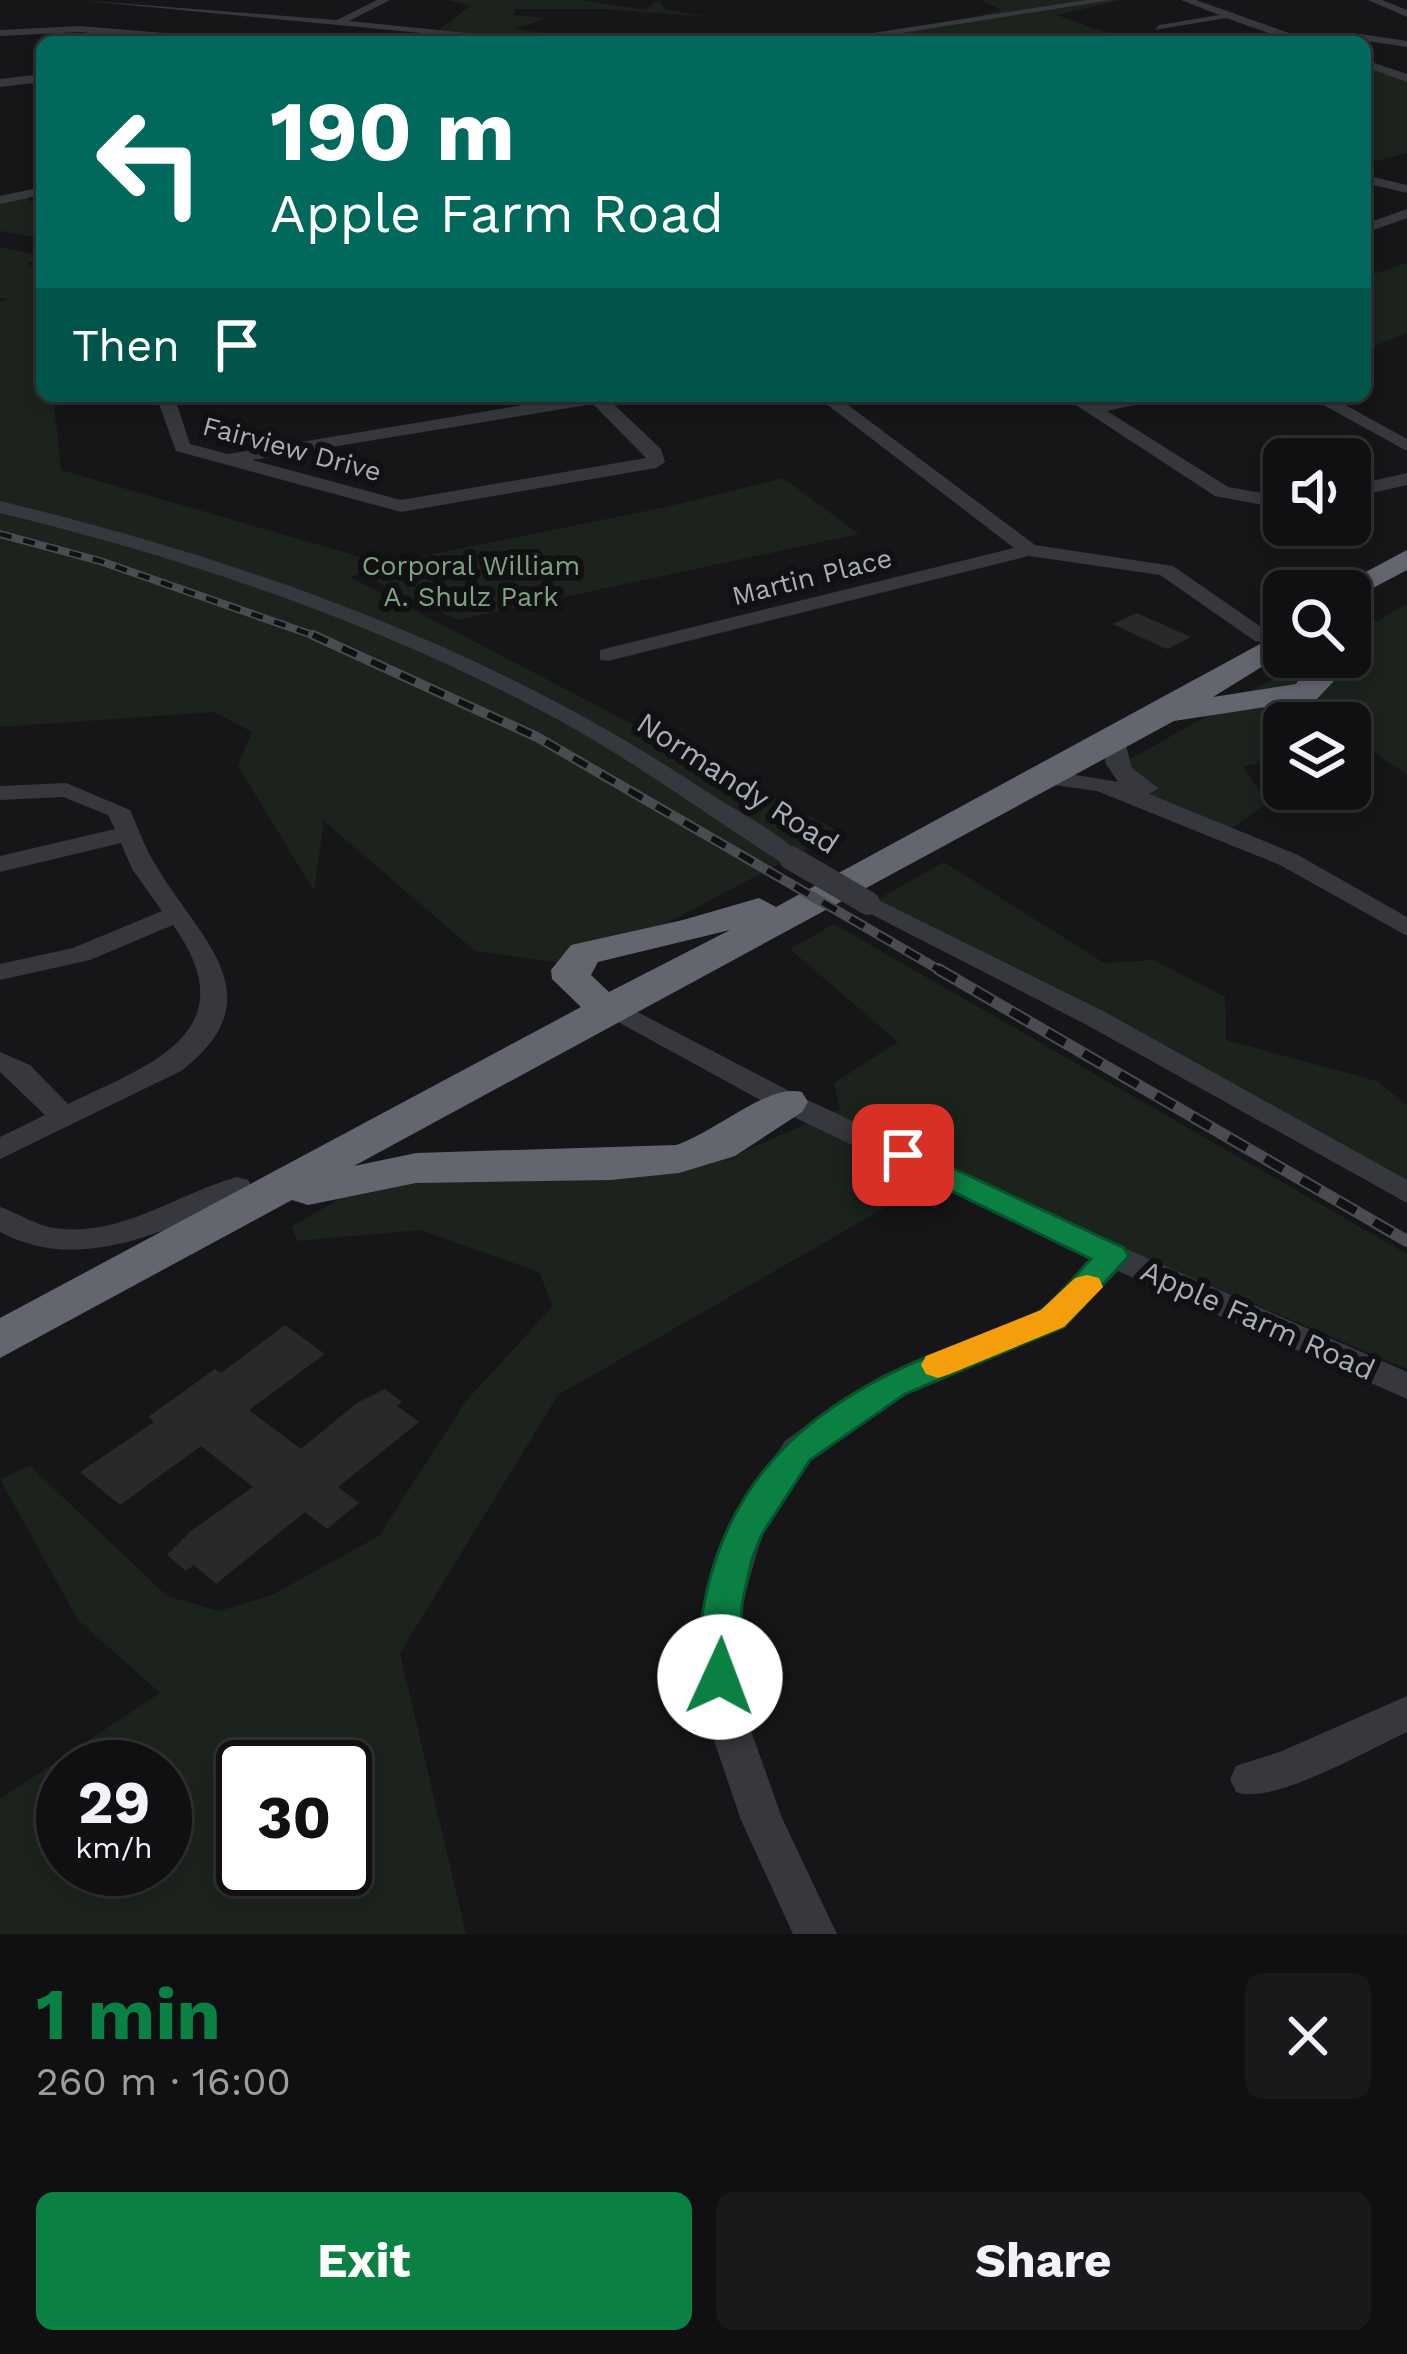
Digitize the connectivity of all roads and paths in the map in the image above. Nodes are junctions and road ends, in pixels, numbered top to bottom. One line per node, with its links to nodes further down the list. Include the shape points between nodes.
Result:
1 (82, 0): 6 (street)
2 (385, 0): 10 (street)
3 (1107, 0): 16 (street)
4 (1186, 0): 8 (street)
5 (1373, 0): 7 (street)
6 (218, 12): 9 (street); 10 (street)
7 (1407, 14)
8 (1232, 16): 12 (street); 17 (street)
9 (196, 22)
10 (339, 22): 15 (street)
11 (180, 28): 14 (street)
12 (1159, 28)
13 (0, 32): 14 (street)
14 (164, 36)
15 (487, 36)
16 (861, 36)
17 (1287, 36)
18 (1371, 39): 19 (street)
19 (1404, 42)
20 (1371, 65): 21 (street)
21 (1407, 78)
22 (36, 79): 23 (street)
23 (0, 83)
24 (1371, 180): 25 (street)
25 (1407, 189)
26 (36, 192): 27 (street)
27 (0, 200)
28 (1407, 212): 29 (street)
29 (1371, 227)
30 (167, 402): 39 (street, Fairview Drive, via 177,443)
31 (565, 402): 39 (street)
32 (600, 402): 39 (street, Fairview Drive, via 656,462 401,506)
33 (833, 402): 44 (street)
34 (1080, 402): 37 (street)
35 (1132, 402): 37 (street)
36 (1327, 402): 38 (street)
37 (1091, 409): 42 (street, via 1222,492)
38 (1407, 446)
39 (227, 459)
40 (1407, 479): 41 (street)
41 (1371, 487)
42 (1263, 499)
43 (0, 507): 70 (street, Normandy Road, bridge, via 208,560 409,637 590,729 868,903 1095,1018)
44 (1029, 550): 49 (street, via 1166,570); 52 (street, Martin Place)
45 (1407, 559): 47 (highway)
46 (1407, 575): 48 (highway)
47 (1371, 578)
48 (1371, 595)
49 (1263, 631)
50 (1263, 651): 64 (highway, via 759,909)
51 (1263, 653): 54 (highway)
52 (608, 655)
53 (1317, 678): 54 (highway, via 1306,692)
54 (1162, 714): 55 (highway)
55 (1113, 741): 56 (highway); 58 (street, via 1123,775 1211,812)
56 (1046, 777): 58 (street, via 1102,784); 64 (highway, via 772,927)
57 (0, 793): 59 (street, via 82,794 118,809)
58 (1222, 832): 62 (street, via 1289,860)
59 (131, 833): 60 (street); 61 (street, via 145,869)
60 (0, 864)
61 (179, 913): 63 (street, via 81,954); 67 (street, via 207,961 211,1020 171,1065)
62 (1407, 928)
63 (0, 972)
64 (603, 1002): 66 (street, Apple Farm Road); 69 (highway); 72 (highway)
65 (0, 1061): 67 (street)
66 (787, 1102): 72 (highway, via 720,1146 679,1160 380,1172); 73 (street, Apple Farm Road)
67 (63, 1117): 68 (street)
68 (0, 1149)
69 (237, 1187): 71 (street, via 132,1230 71,1241 30,1235); 74 (highway)
70 (1407, 1193)
71 (0, 1218)
72 (208, 1228): 75 (highway)
73 (1113, 1256): 76 (street, Apple Farm Road); 79 (street, via 1052,1319 893,1385 835,1422 797,1451 746,1528 723,1604 723,1708)
74 (0, 1316)
75 (0, 1340)
76 (1407, 1386)
77 (1407, 1713): 78 (street)
78 (1250, 1779)
79 (815, 1934)

